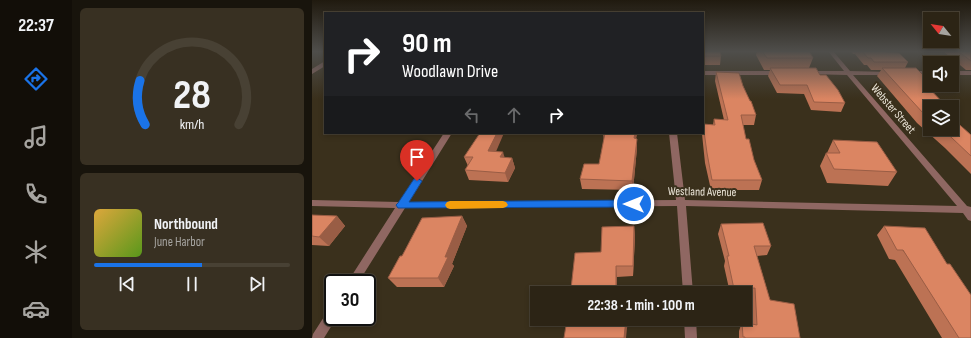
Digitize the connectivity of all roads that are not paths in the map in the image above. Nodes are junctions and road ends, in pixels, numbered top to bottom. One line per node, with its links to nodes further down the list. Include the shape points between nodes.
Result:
1 (843, 67): 7 (street, Webster Street)
2 (324, 70): 3 (street)
3 (313, 71)
4 (704, 73): 5 (street)
5 (784, 73)
6 (800, 73): 7 (street)
7 (848, 73): 8 (street); 18 (street, Webster Street)
8 (893, 73)
9 (908, 73): 10 (street)
10 (923, 73)
11 (959, 73): 12 (street)
12 (971, 73)
13 (447, 134): 17 (street)
14 (673, 134): 16 (street)
15 (312, 203): 17 (street, Westland Avenue)
16 (681, 203): 17 (street, Westland Avenue); 18 (street, Westland Avenue); 20 (street)
17 (401, 205): 19 (street)
18 (969, 212)
19 (358, 274)
20 (687, 286)
21 (325, 326): 23 (street)
22 (690, 326): 24 (street)
23 (317, 338)
24 (691, 338)

